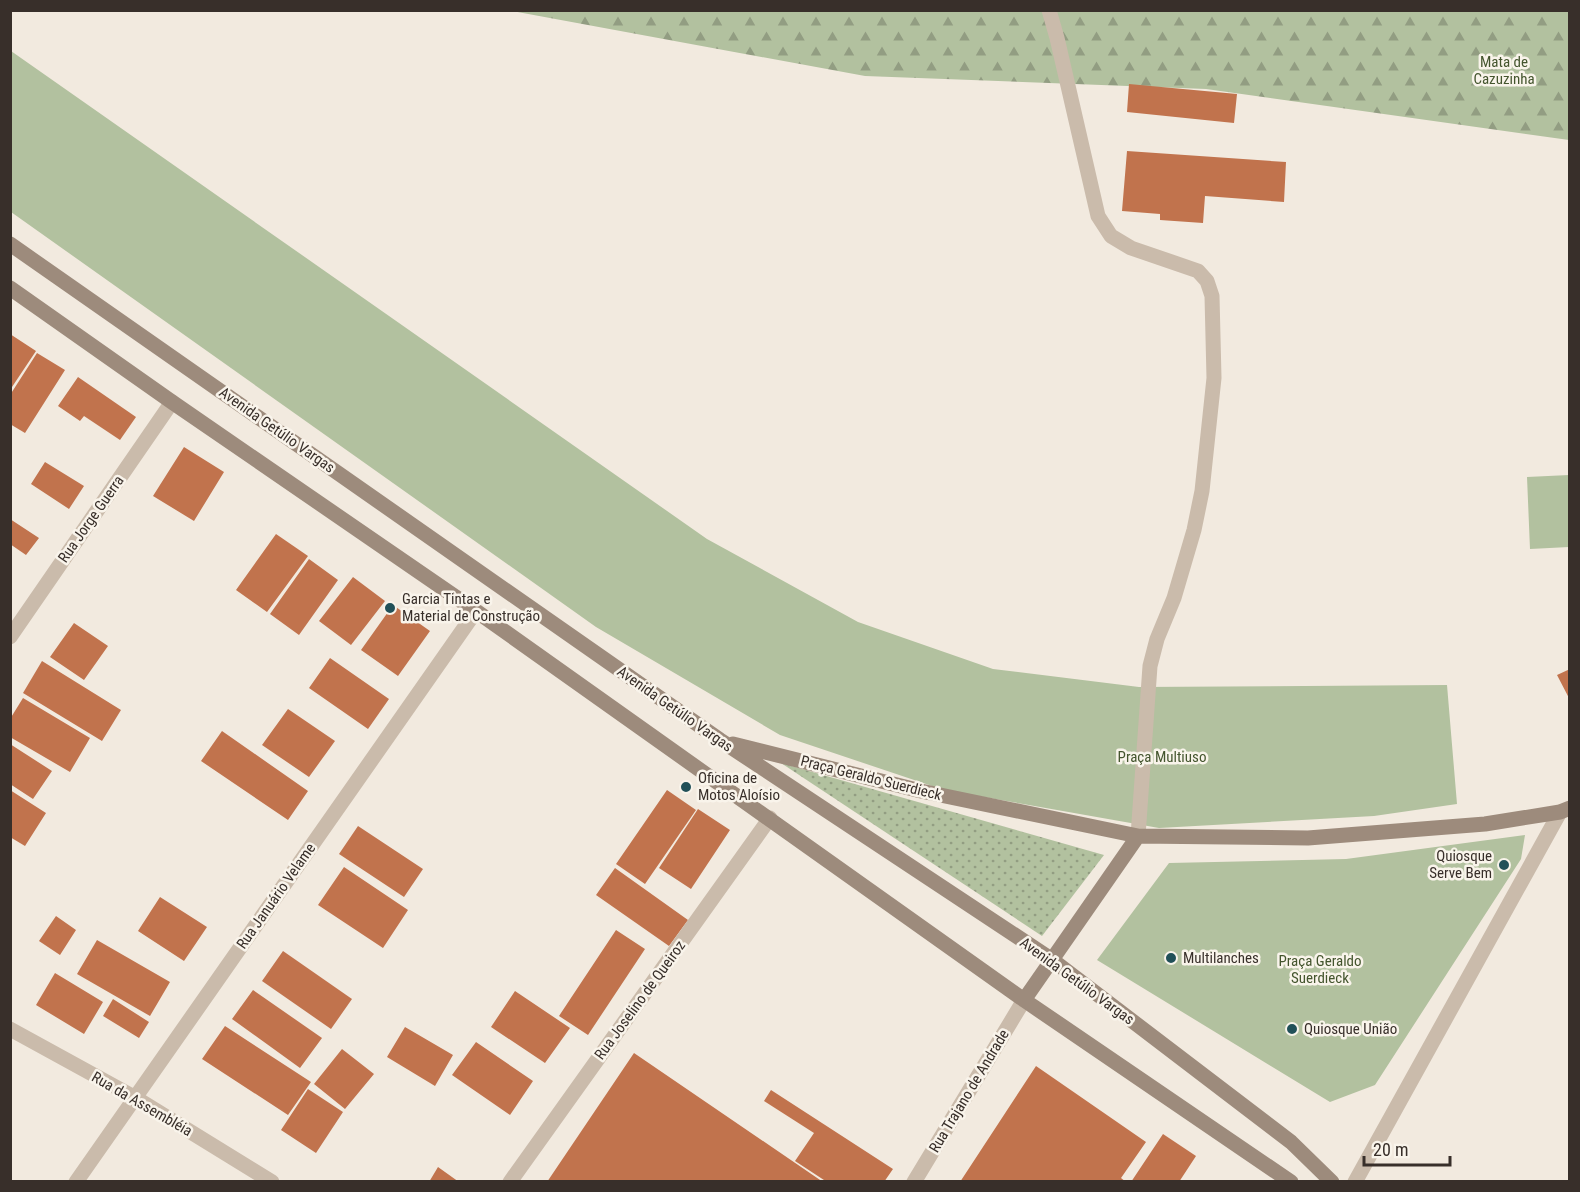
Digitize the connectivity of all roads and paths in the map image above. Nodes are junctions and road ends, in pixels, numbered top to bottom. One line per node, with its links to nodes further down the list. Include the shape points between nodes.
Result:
1 (1049, 10): 10 (street, via 1098,216 1111,236 1131,248 1198,271 1212,296 1214,378 1202,491 1194,530 1150,666)
2 (10, 244): 7 (main road, Avenida Getúlio Vargas)
3 (10, 288): 4 (main road)
4 (172, 402): 5 (main road); 6 (street, Rua Jorge Guerra)
5 (476, 611): 9 (main road); 14 (street, Rua Januário Velame)
6 (10, 637)
7 (720, 740): 10 (main road, Praça Geraldo Suerdieck, via 921,792); 11 (main road, Avenida Getúlio Vargas)
8 (1565, 810): 10 (main road, Praça Geraldo Suerdieck, via 1485,824 1308,838); 21 (street, Praça Geraldo Suerdieck)
9 (770, 818): 12 (main road); 17 (street, Rua Joselino de Queiroz)
10 (1138, 836): 11 (main road)
11 (1051, 959): 12 (main road); 20 (main road, Avenida Getúlio Vargas, via 1291,1142)
12 (1024, 1000): 18 (street, Rua Trajano de Andrade); 19 (main road)
13 (10, 1029): 14 (street, Rua da Assembléia)
14 (134, 1097): 15 (street, Rua Januário Velame); 16 (street, Rua da Assembléia)
15 (76, 1182)
16 (272, 1182)
17 (510, 1182)
18 (914, 1182)
19 (1291, 1182)
20 (1332, 1182)
21 (1355, 1182)

